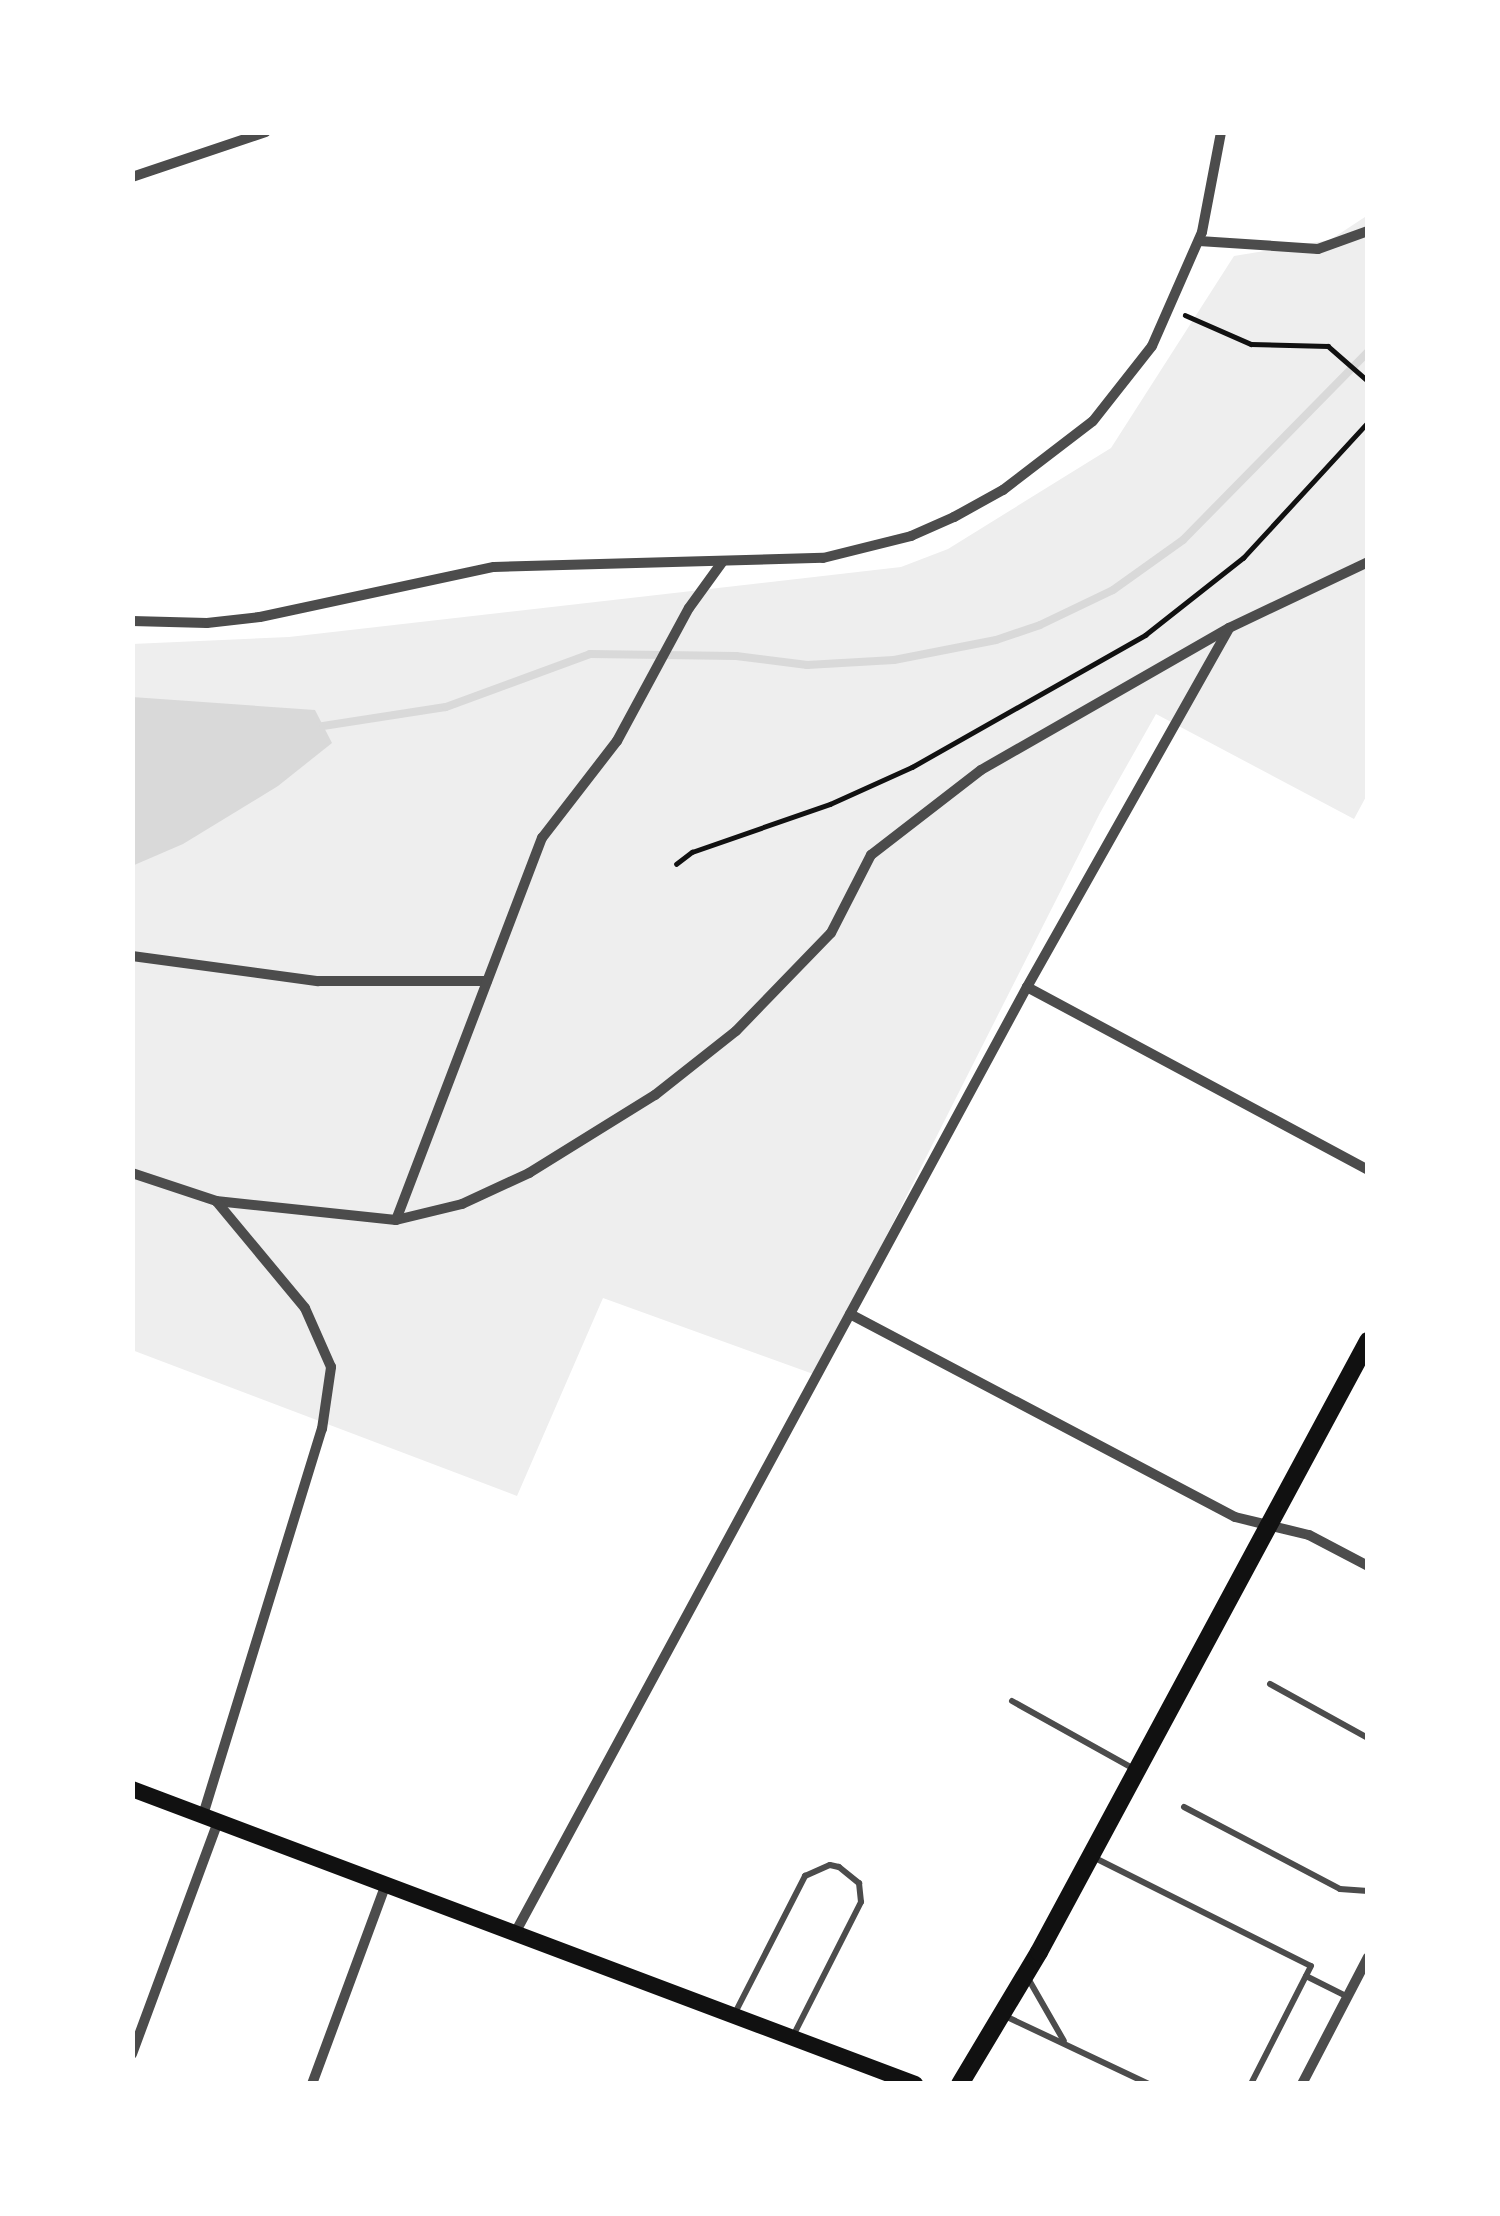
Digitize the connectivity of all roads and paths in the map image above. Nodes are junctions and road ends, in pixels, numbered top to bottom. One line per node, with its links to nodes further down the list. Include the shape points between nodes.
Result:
1 (266, 132): 3 (street)
2 (1221, 132): 5 (street)
3 (132, 177)
4 (1368, 231): 5 (street, via 1318,249)
5 (1199, 241): 6 (street)
6 (1169, 308): 7 (path, via 1251,344 1328,346); 9 (street, via 1152,346 1093,421 1003,490 879,544 823,558)
7 (1368, 381)
8 (1368, 422): 13 (path, via 1243,558 1144,635 911,767)
9 (723, 561): 11 (street, via 494,567 260,617); 15 (street, via 617,741 542,838)
10 (1368, 562): 12 (street)
11 (132, 621)
12 (1229, 628): 16 (street); 20 (street, via 981,770 872,855 831,933 736,1030 655,1095 529,1173 462,1204)
13 (676, 864)
14 (132, 956): 15 (street, via 318,980)
15 (487, 981): 20 (street)
16 (1027, 987): 17 (street); 21 (street)
17 (1368, 1170)
18 (132, 1173): 19 (street)
19 (216, 1202): 20 (street); 31 (street, via 305,1308 331,1367 322,1429)
20 (396, 1220)
21 (850, 1314): 23 (street, via 1235,1516); 35 (street)
22 (1368, 1341): 23 (main road)
23 (1271, 1525): 24 (street); 28 (main road)
24 (1368, 1567)
25 (1270, 1684): 27 (lane)
26 (1012, 1701): 28 (lane)
27 (1368, 1738)
28 (1137, 1771): 32 (main road)
29 (132, 1789): 31 (main road)
30 (1184, 1807): 34 (lane, via 1340,1889)
31 (211, 1818): 33 (main road); 44 (street)
32 (1091, 1856): 37 (main road); 38 (lane, via 1311,1966)
33 (386, 1884): 35 (main road); 45 (street)
34 (1368, 1891)
35 (515, 1933): 41 (main road)
36 (1368, 1958): 39 (street)
37 (1025, 1974): 40 (main road); 43 (lane)
38 (1306, 1976): 39 (lane); 49 (lane)
39 (1348, 1996): 50 (street)
40 (1002, 2014): 43 (lane); 47 (main road)
41 (734, 2016): 42 (main road); 42 (lane, via 805,1876 839,1868 859,1883 861,1902)
42 (792, 2038): 46 (main road)
43 (1066, 2044): 48 (lane)
44 (132, 2054)
45 (312, 2084)
46 (915, 2084)
47 (960, 2084)
48 (1149, 2084)
49 (1251, 2084)
50 (1302, 2084)

